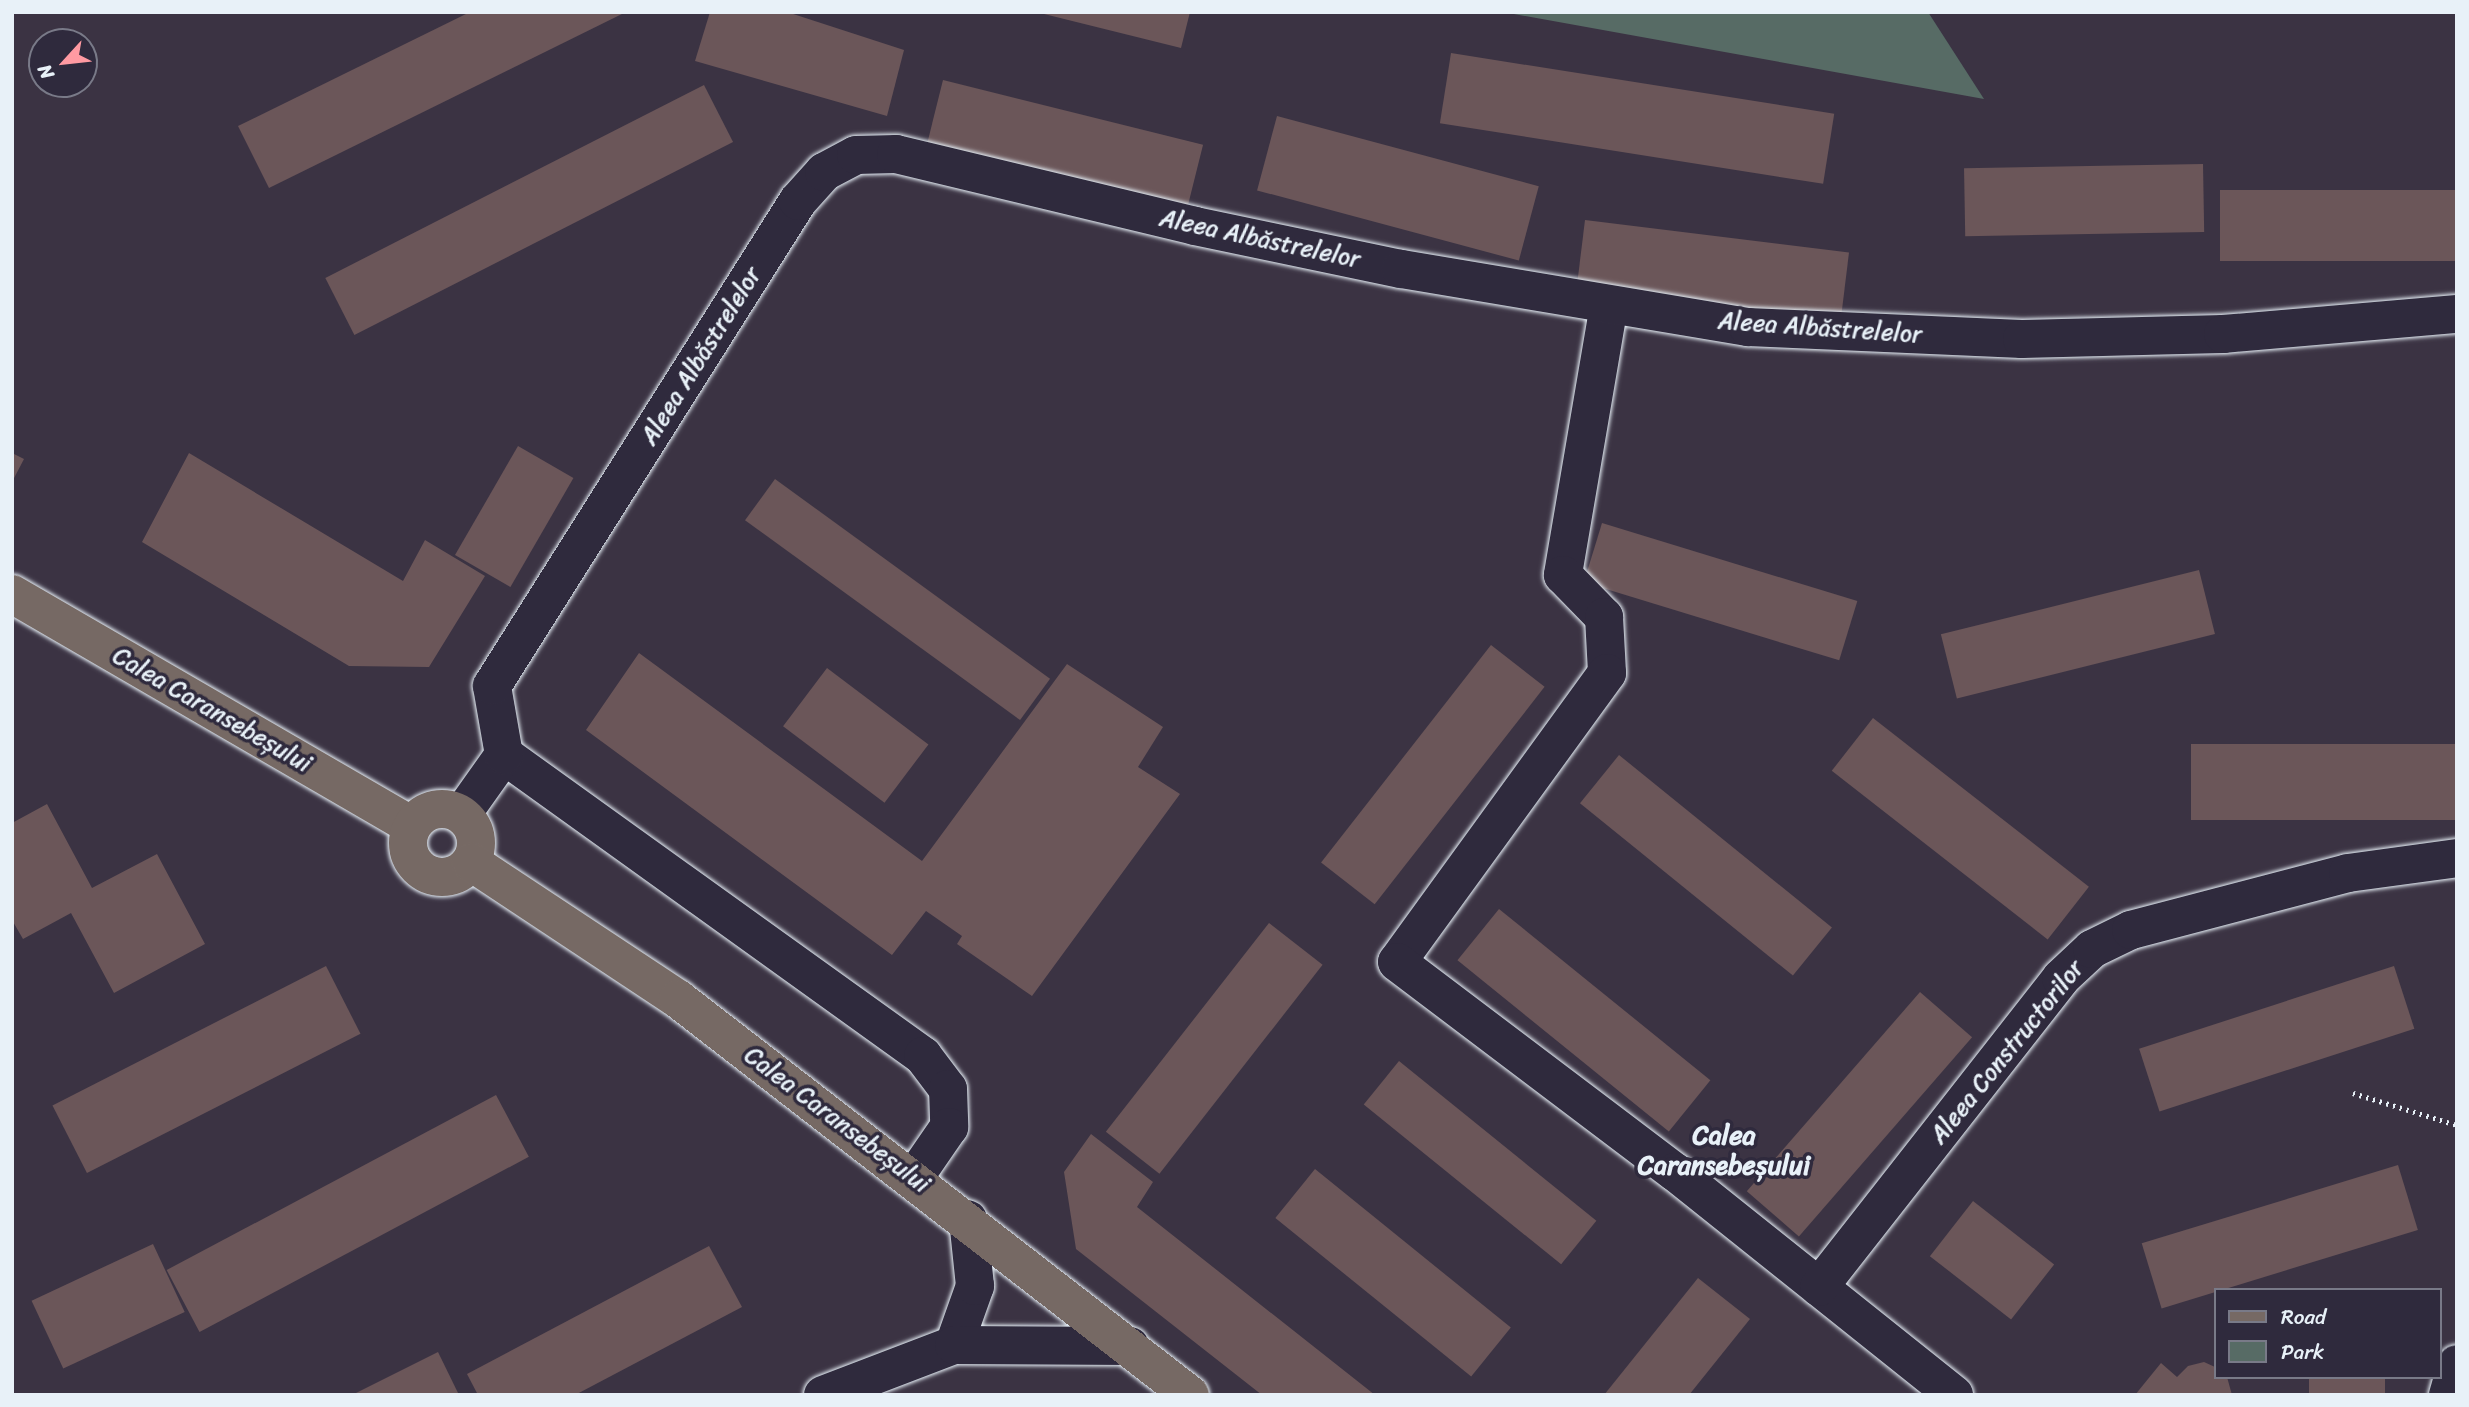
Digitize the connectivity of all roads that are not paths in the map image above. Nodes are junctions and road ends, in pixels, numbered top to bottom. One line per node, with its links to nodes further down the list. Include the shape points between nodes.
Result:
1 (1609, 306): 2 (street, Aleea Albăstrelelor, via 1748,327 2022,339 2223,334); 4 (street, Aleea Albăstrelelor, via 1195,226 896,154 856,155 824,172 798,201 492,686); 11 (street, via 1563,575 1604,617 1607,673 1397,962)
2 (2457, 314)
3 (12, 594): 6 (main road, Calea Caransebeșului)
4 (503, 755): 5 (street); 9 (street, via 923,1056 948,1089 949,1128)
5 (462, 814): 6 (main road, via 444,808 426,812); 8 (main road, via 474,828 477,845)
6 (412, 825): 8 (main road, via 407,842 412,859 424,872 441,878 458,874)
7 (2457, 858): 11 (street, Aleea Constructorilor, via 2348,873 2131,930 2092,949 2061,978)
8 (471, 862): 9 (main road, Calea Caransebeșului, via 678,999)
9 (914, 1178): 10 (main road, Calea Caransebeșului)
10 (968, 1219): 12 (street, via 975,1286); 13 (main road, Calea Caransebeșului)
11 (1819, 1287): 17 (street)
12 (954, 1345): 13 (street); 15 (street)
13 (1130, 1346): 16 (main road, Calea Caransebeșului)
14 (2457, 1364): 18 (street)
15 (823, 1395)
16 (1190, 1395)
17 (1954, 1395)
18 (2448, 1395)

